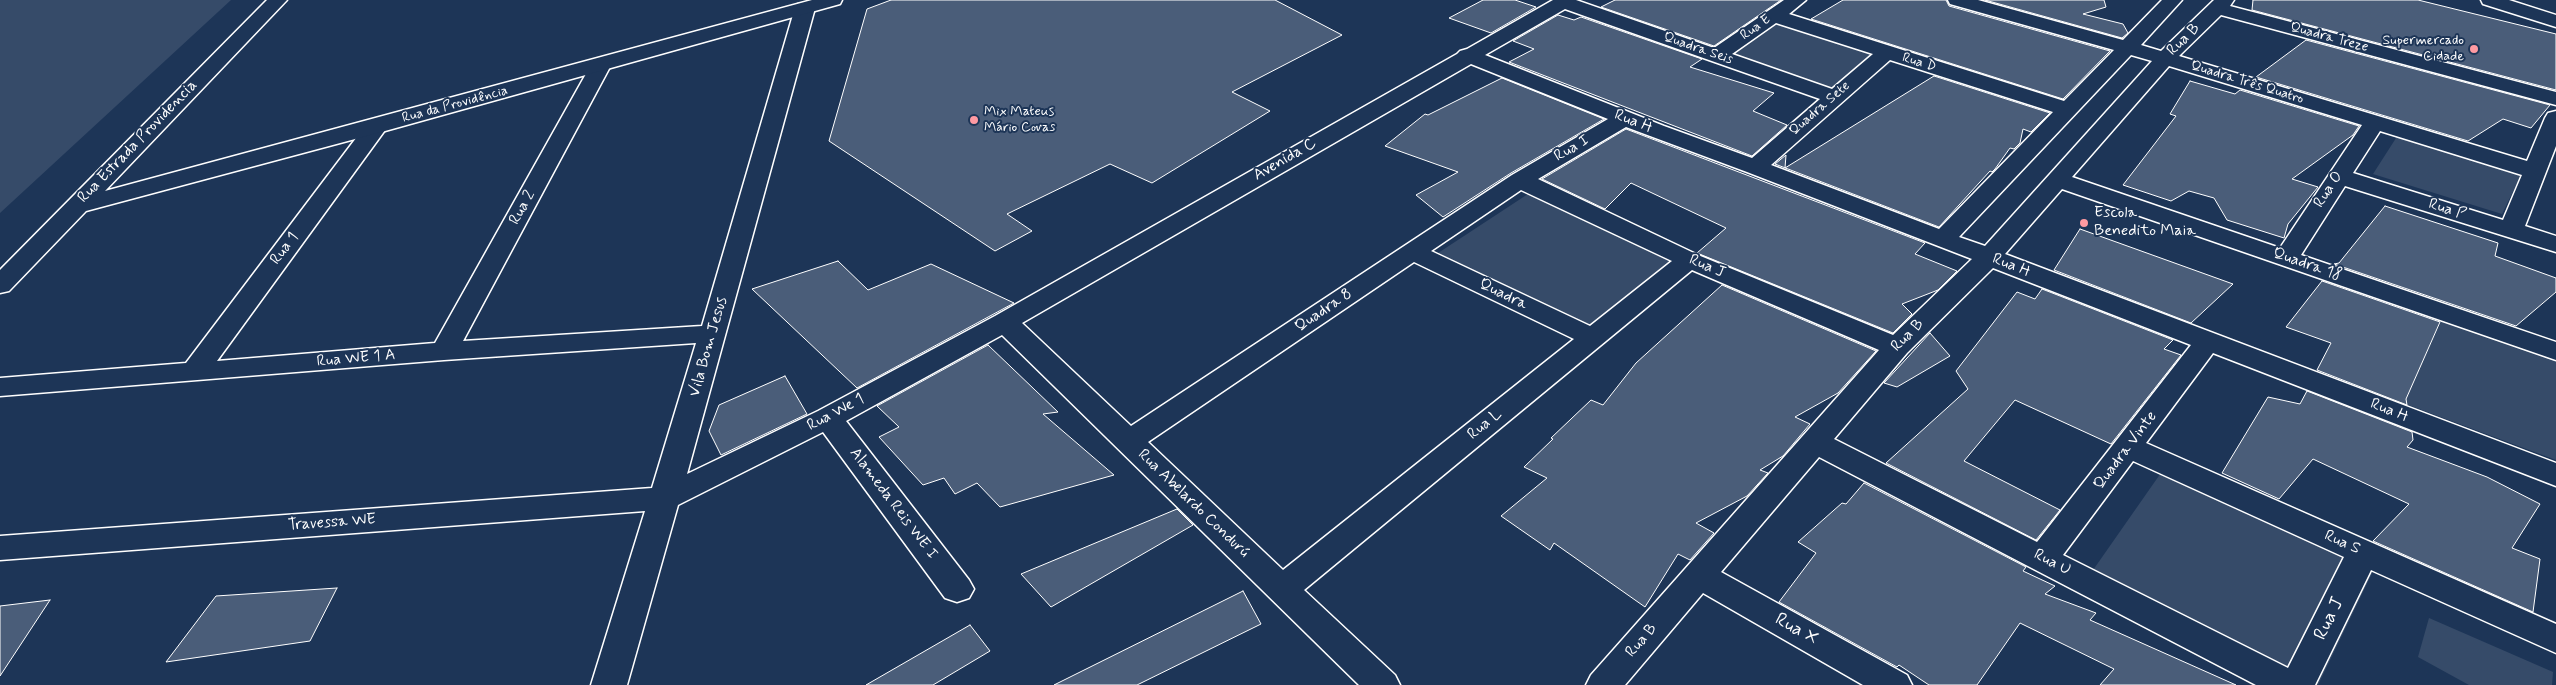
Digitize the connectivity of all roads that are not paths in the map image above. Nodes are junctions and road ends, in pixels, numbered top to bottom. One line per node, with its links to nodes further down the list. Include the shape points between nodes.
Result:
1 (278, 0): 32 (street, Rua Estrada Providencia)
2 (833, 0): 11 (street, Rua da Providência)
3 (1797, 0): 12 (street, Rua E)
4 (1957, 0): 14 (street, Quadra Três Quatro)
5 (2173, 0): 14 (street, Rua B)
6 (2490, 0): 13 (street)
7 (2534, 0): 10 (street)
8 (1565, 1): 16 (street, Avenida C); 17 (street, Quadra Seis)
9 (2222, 4): 18 (street, Rua B); 21 (street, Quadra Treze)
10 (2556, 7)
11 (805, 8): 19 (street, Rua da Providência); 42 (street, Vila Bom Jesus)
12 (1774, 16): 15 (street, Rua D); 17 (street, Rua E)
13 (2556, 20)
14 (2128, 49): 18 (street, Quadra Três Quatro); 22 (street, Rua B)
15 (1886, 53): 20 (street, Quadra Sete); 22 (street, Rua D)
16 (1467, 55): 24 (street, Rua H); 41 (street, Avenida C)
17 (1716, 56): 20 (street, Quadra Seis)
18 (2165, 58): 25 (street, Quadra Três Quatro); 31 (street, Rua B)
19 (601, 65): 26 (street, Rua da Providência); 46 (street, Rua 2)
20 (1834, 97): 27 (street, Quadra Sete)
21 (2556, 99)
22 (2066, 109): 34 (street, Rua B)
23 (2556, 118): 28 (street)
24 (1624, 119): 27 (street, Rua H); 30 (street, Rua I)
25 (2374, 123): 28 (street, Quadra Três Quatro); 29 (street, Rua O)
26 (377, 126): 32 (street, Rua da Providência); 48 (street, Rua 1)
27 (1755, 166): 34 (street, Rua H)
28 (2534, 170): 33 (street)
29 (2338, 176): 33 (street, Rua P); 38 (street, Rua O)
30 (1520, 180): 36 (street, Quadra 8); 39 (street, Rua J)
31 (2058, 180): 37 (street, Rua B); 38 (street, Quadra 18)
32 (76, 206): 40 (street, Rua Estrada Providencia)
33 (2511, 230): 35 (street, Rua P)
34 (1943, 239): 37 (street, Rua H)
35 (2556, 244)
36 (1413, 252): 43 (street, Quadra); 51 (street, Quadra 8)
37 (1989, 258): 44 (street, Rua H); 45 (street, Rua B)
38 (2286, 258): 47 (street, Quadra 18)
39 (1689, 260): 43 (street, Rua L); 45 (street, Rua J)
40 (0, 285)
41 (1005, 322): 50 (street, Rua We 1); 51 (street, Rua Abelardo Condurú)
42 (713, 334): 46 (street, Rua WE 1 A); 55 (street, Vila Bom Jesus)
43 (1593, 338): 61 (street, Rua L)
44 (2207, 342): 53 (street, Quadra Vinte); 54 (street, Rua H)
45 (1897, 346): 52 (street, Rua B)
46 (444, 351): 48 (street, Rua WE 1 A)
47 (2556, 351)
48 (194, 372): 49 (street, Rua WE 1 A)
49 (0, 387)
50 (828, 418): 55 (street, Rua We 1); 60 (street, Alameda Reis WE I)
51 (1128, 442): 61 (street, Rua Abelardo Condurú)
52 (1815, 442): 58 (street, Rua U); 59 (street, Rua B)
53 (2129, 447): 57 (street, Rua S); 58 (street, Quadra Vinte)
54 (2556, 475)
55 (665, 498): 56 (street, Travessa WE); 63 (street, Vila Bom Jesus)
56 (0, 548)
57 (2363, 552): 62 (street, Rua S); 68 (street, Rua J)
58 (2044, 558): 67 (street, Rua U)
59 (1699, 575): 65 (street, Rua B); 66 (street, Rua X)
60 (958, 589)
61 (1281, 590): 64 (street, Rua Abelardo Condurú)
62 (2556, 639)
63 (609, 685)
64 (1382, 685)
65 (1604, 685)
66 (1894, 685)
67 (2288, 685)
68 (2297, 685)

